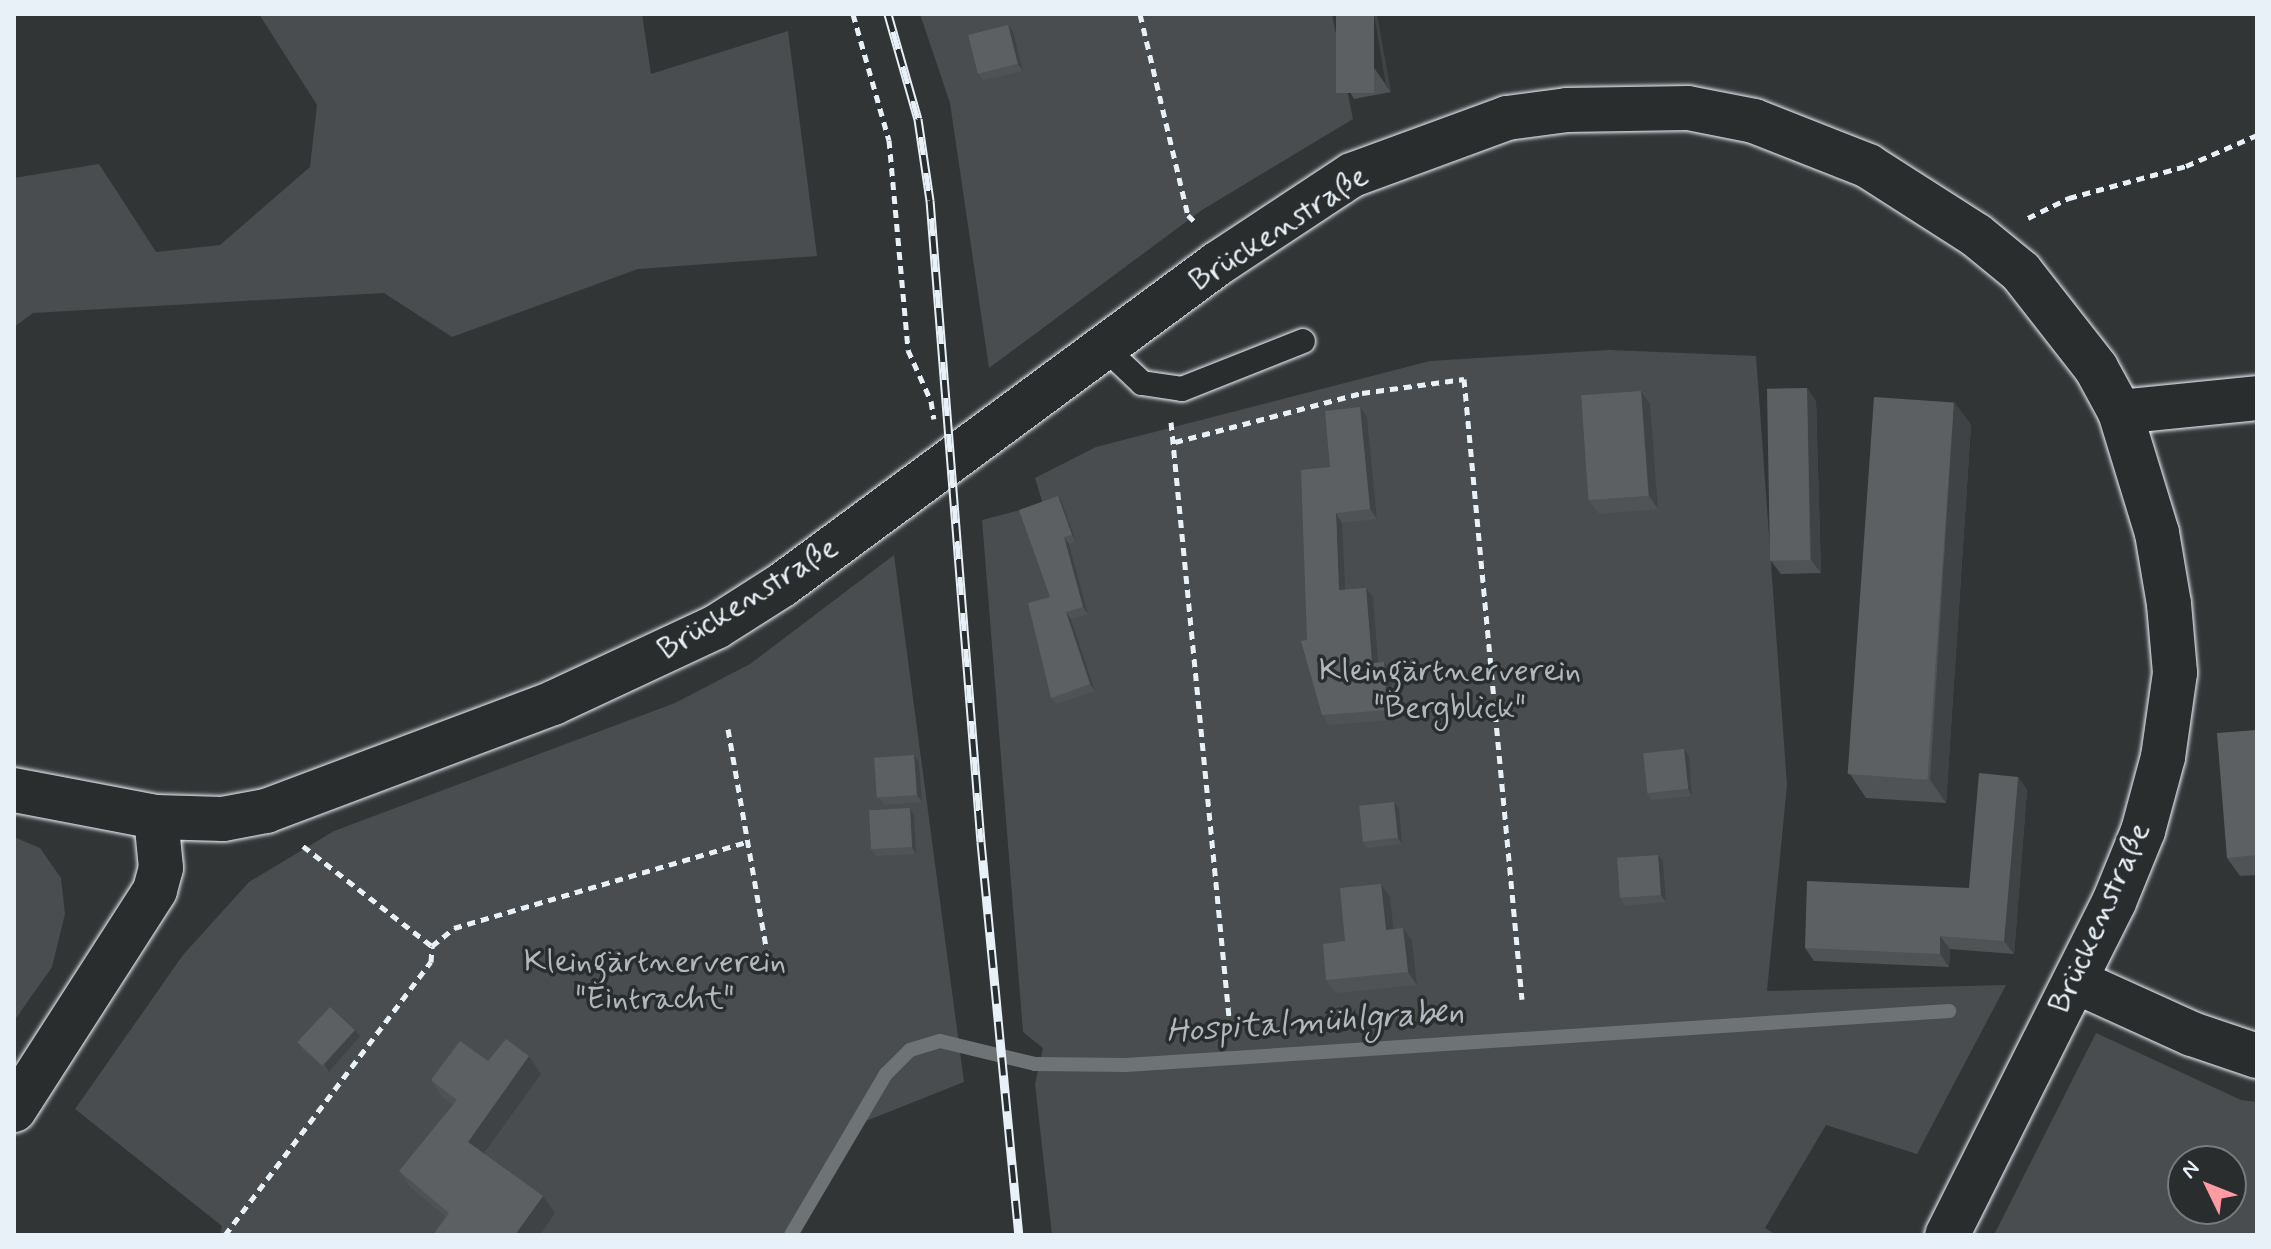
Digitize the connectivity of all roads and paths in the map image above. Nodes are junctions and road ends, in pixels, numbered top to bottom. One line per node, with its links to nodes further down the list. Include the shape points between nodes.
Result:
1 (853, 14): 11 (path, via 889,140 908,350 931,401)
2 (1140, 14): 5 (path, via 1188,215)
3 (2257, 135): 4 (path, via 2186,166 2069,198)
4 (2017, 224)
5 (1201, 229)
6 (1303, 341): 8 (lane, via 1182,389)
7 (1105, 348): 8 (lane, via 1142,383); 10 (street, Brückenstraße, via 1217,264 1352,175 1507,118 1630,105 1688,108 1754,121 1826,147 1868,166 1976,235 2021,272 2062,320); 15 (street, Brückenstraße, via 782,585 716,627 635,668 266,811 223,819)
8 (1163, 386): 12 (path)
9 (2257, 398): 10 (street)
10 (2120, 412): 20 (street, Brückenstraße, via 2157,533 2175,673 2163,757 2143,831)
11 (935, 432)
12 (1175, 442): 21 (path, via 1362,393 1464,379); 22 (path)
13 (728, 729): 17 (path)
14 (14, 790): 15 (street, Brückenstraße)
15 (156, 817): 24 (street, via 161,868 155,890)
16 (294, 839): 18 (path)
17 (749, 841): 18 (path, via 454,928); 19 (path)
18 (432, 946): 25 (path, via 431,962)
19 (769, 963)
20 (2075, 981): 23 (street, via 2192,1034); 26 (street, Brückenstraße)
21 (1522, 999)
22 (1229, 1017)
23 (2257, 1056)
24 (14, 1110)
25 (225, 1235)
26 (1947, 1235)

